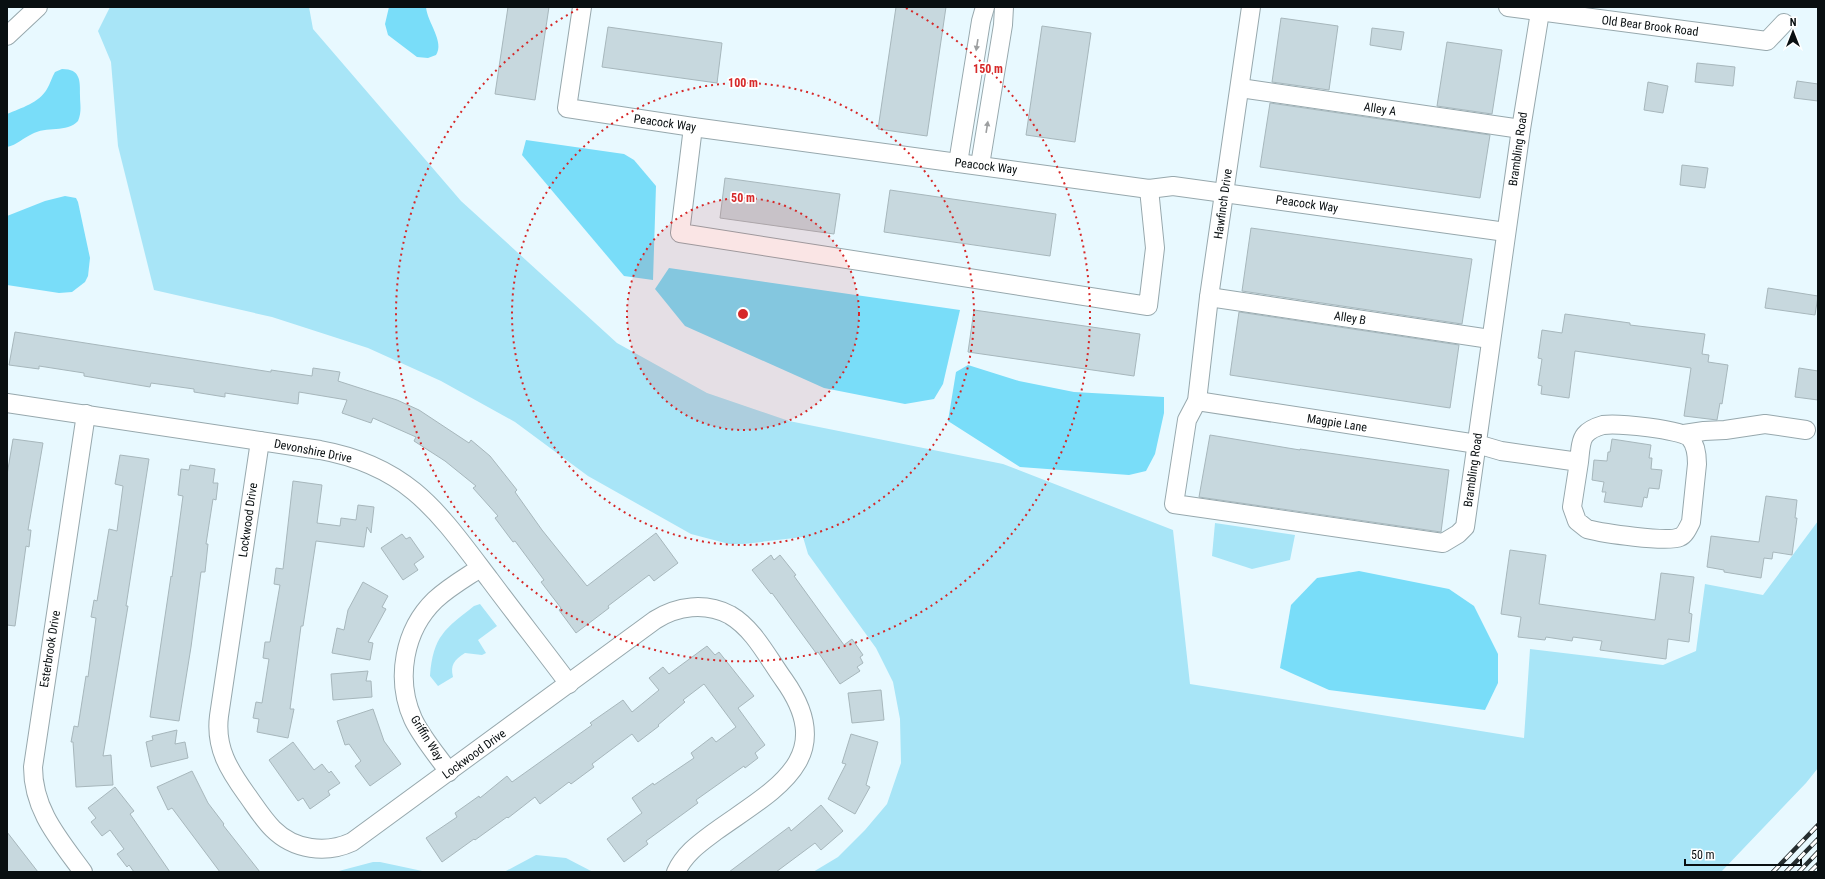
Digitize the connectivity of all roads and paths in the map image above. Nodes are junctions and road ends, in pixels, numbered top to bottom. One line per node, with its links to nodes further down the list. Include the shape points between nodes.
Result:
1 (38, 7): 9 (street)
2 (582, 7): 11 (street, Peacock Way, via 567,108)
3 (986, 7): 13 (street, one-way to 13, via 981,20)
4 (1004, 7): 14 (street, one-way to 4)
5 (1251, 7): 10 (street, Hawfinch Drive)
6 (1508, 7): 7 (street, Old Bear Brook Road)
7 (1540, 12): 8 (street, Old Bear Brook Road, via 1767,41); 12 (street, Brambling Road)
8 (1784, 23)
9 (7, 36)
10 (1240, 88): 12 (street, Alley A); 16 (street, Hawfinch Drive)
11 (693, 127): 13 (street, Peacock Way); 15 (street, via 680,233 1148,306 1155,248)
12 (1520, 129): 17 (street, Brambling Road)
13 (958, 163): 14 (street, Peacock Way)
14 (980, 165): 15 (street, Peacock Way)
15 (1149, 189): 16 (street, Peacock Way, via 1173,186)
16 (1225, 192): 17 (street, Peacock Way); 18 (street, Hawfinch Drive)
17 (1506, 232): 19 (street, Brambling Road)
18 (1209, 297): 19 (street, Alley B); 20 (street, Hawfinch Drive)
19 (1490, 339): 26 (street, Brambling Road)
20 (1197, 401): 26 (street, Magpie Lane); 26 (street, Brambling Road, via 1187,420 1174,504 1443,543 1465,527)
21 (7, 403): 22 (street, Devonshire Drive)
22 (86, 414): 25 (street, Devonshire Drive); 31 (street, Esterbrook Drive, via 33,767 36,794 46,819)
23 (1806, 430): 24 (street, via 1765,424)
24 (1684, 434): 27 (street, via 1600,426 1583,437); 27 (street, via 1690,438 1694,446 1697,464 1690,522 1681,537 1667,540 1595,531 1582,525 1577,521 1572,507)
25 (260, 441): 28 (street, Devonshire Drive, via 345,455 392,475 432,507); 30 (street, Lockwood Drive, via 218,721 220,747 230,771 277,833 293,843 317,849 341,846 358,839)
26 (1477, 444): 27 (street, Magpie Lane, via 1501,451)
27 (1579, 462)
28 (480, 568): 29 (street, Devonshire Drive); 30 (street, Griffin Way, via 442,594 426,610 410,638 404,664 405,692 413,718)
29 (569, 684): 30 (street, Lockwood Drive); 32 (street, Lockwood Drive, via 665,614 683,608 701,607 725,613 745,627 796,696 805,731 803,749 796,766 780,784 694,847)
30 (449, 772)
31 (83, 872)
32 (676, 872)

